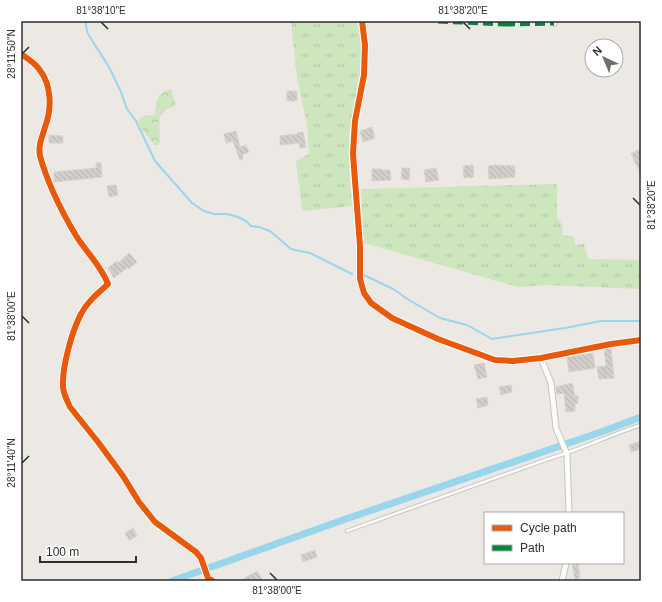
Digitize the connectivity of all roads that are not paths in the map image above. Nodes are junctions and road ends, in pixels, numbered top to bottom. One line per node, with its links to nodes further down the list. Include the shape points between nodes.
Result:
1 (362, 21): 4 (street, via 365,45 364,75 355,121 353,154 360,238 360,279 364,293 371,303 392,318 482,356 513,361)
2 (21, 54): 10 (street, via 39,69 46,82 50,109 39,144 46,173 75,234 108,284 96,294 81,314 65,363 65,396 70,407 102,447 139,502 155,522 196,552)
3 (641, 340): 4 (street, via 627,340)
4 (541, 358): 6 (street, via 551,383 556,428)
5 (641, 425): 6 (lane)
6 (567, 454): 7 (street); 8 (lane)
7 (569, 512)
8 (347, 531)
9 (566, 564): 11 (street)
10 (211, 580)
11 (562, 581)

